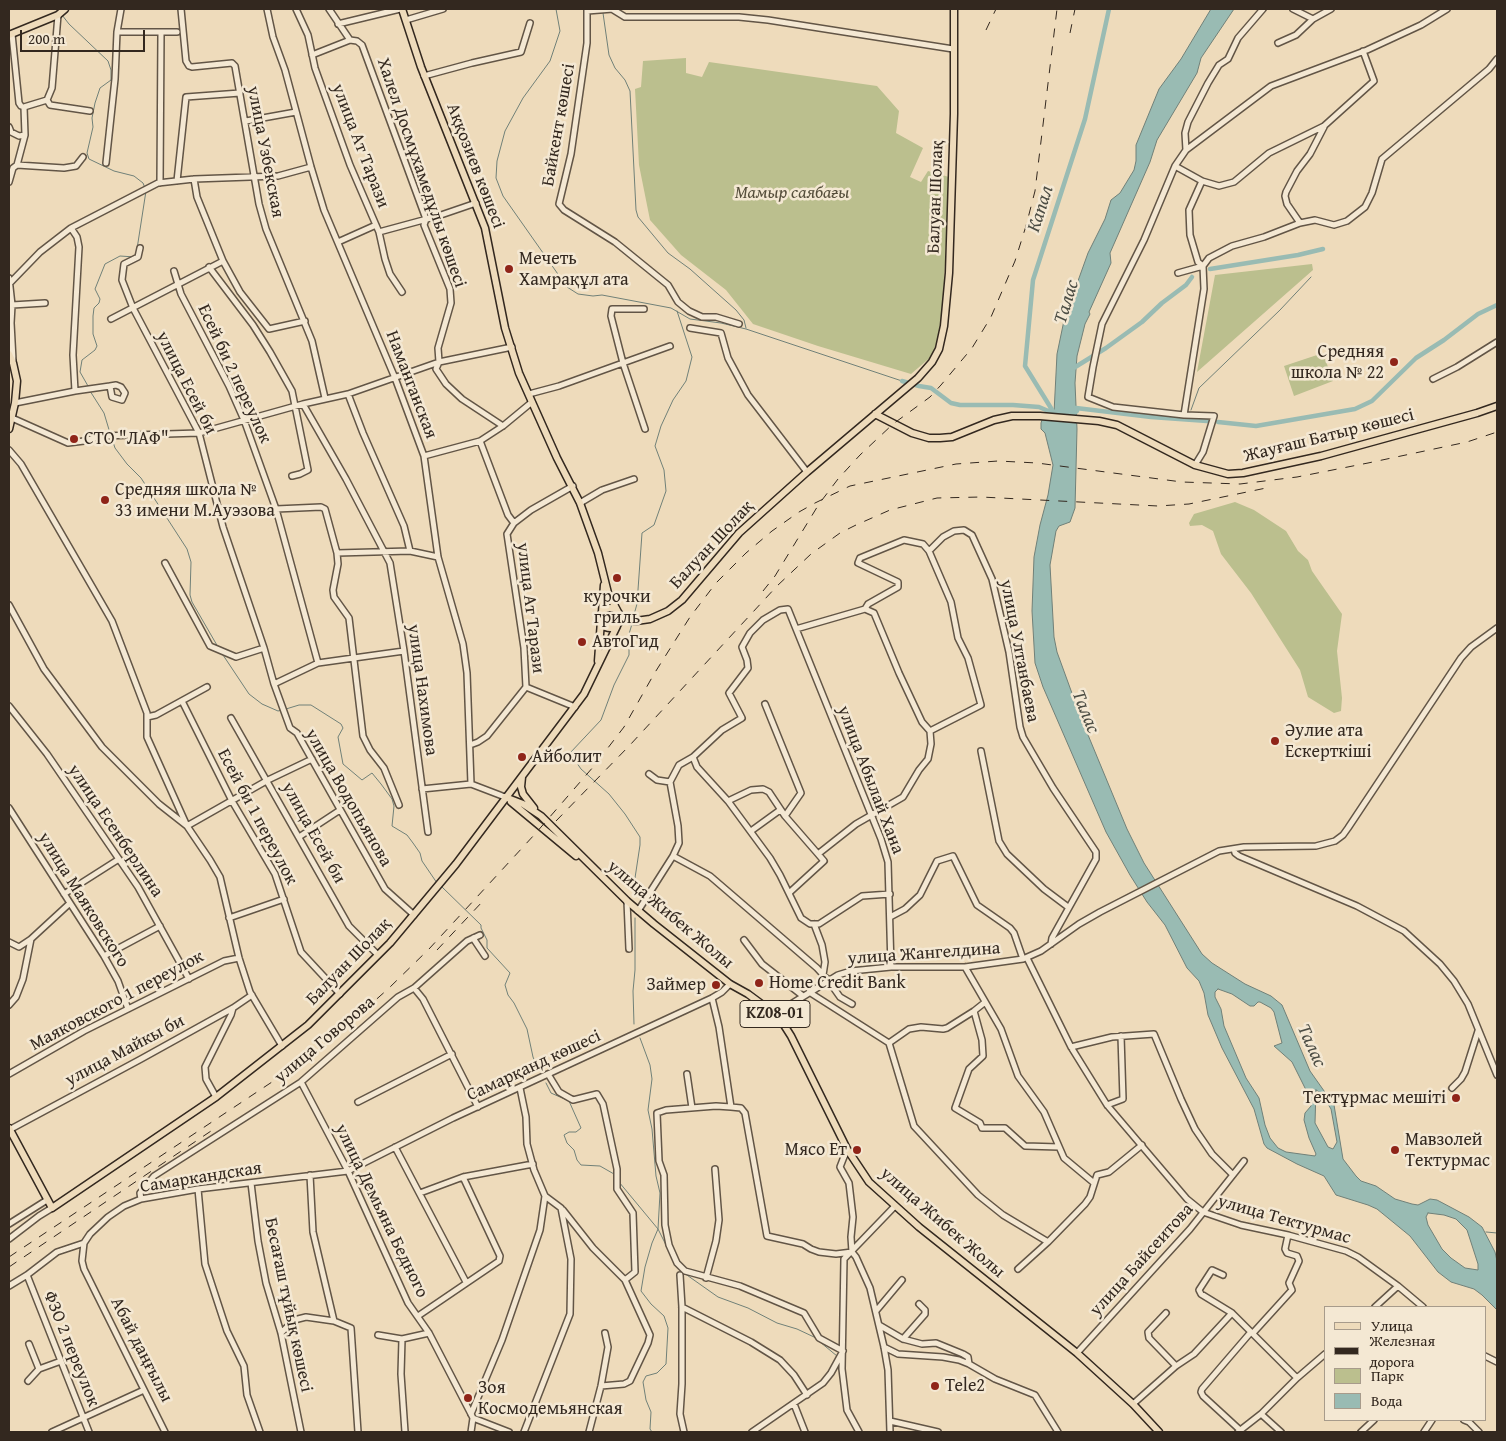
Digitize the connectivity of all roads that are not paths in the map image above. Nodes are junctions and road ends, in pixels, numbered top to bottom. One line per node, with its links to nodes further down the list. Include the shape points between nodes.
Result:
1 (64, 9): 16 (main road)
2 (121, 9): 21 (street)
3 (181, 9): 32 (street, улица Узбекская, via 186,61 192,67 232,63)
4 (268, 9): 36 (street, Наманганская, via 273,37)
5 (296, 9): 29 (street, улица Ат Тарази, via 308,35)
6 (329, 9): 20 (street, Халел Досмұхамедұлы көшесі)
7 (401, 9): 18 (main road, Аққозиев көшесі); 20 (street)
8 (442, 9): 18 (street)
9 (612, 9): 15 (street); 27 (street, via 626,17 768,20)
10 (954, 9): 27 (main road, Балуан Шолақ)
11 (1263, 9): 41 (street, via 1238,38 1228,59 1208,83 1188,122)
12 (1293, 9): 17 (street)
13 (1331, 9): 17 (street)
14 (1447, 9): 28 (street, via 1421,26)
15 (587, 10): 75 (street, Байкент көшесі, via 587,43 571,154 559,204 615,242 668,285 678,302 689,311 702,317 716,317)
16 (58, 15): 24 (main road); 33 (street, via 52,88)
17 (1313, 19): 26 (street, via 1296,35)
18 (406, 20): 31 (main road, Аққозиев көшесі)
19 (530, 23): 31 (street, via 521,52)
20 (338, 24): 25 (street, Халел Досмұхамедұлы көшесі)
21 (117, 32): 23 (street); 43 (street)
22 (177, 32): 23 (street)
23 (161, 33): 52 (street)
24 (10, 35): 34 (street, via 19,103)
25 (350, 40): 29 (street); 54 (street, Халел Досмұхамедұлы көшесі, via 362,45)
26 (1278, 43)
27 (953, 49): 97 (main road, Балуан Шолақ, via 949,272 940,349 918,378)
28 (1363, 51): 38 (street, via 1374,81); 41 (street, via 1271,86)
29 (312, 55): 56 (street, улица Ат Тарази, via 350,165)
30 (1497, 59): 55 (street, via 1382,159 1365,206 1347,221 1334,225 1315,220)
31 (424, 76): 53 (main road, Аққозиев көшесі)
32 (240, 93): 37 (street, улица Узбекская); 49 (street, via 186,97)
33 (47, 100): 34 (street); 35 (street, via 50,105)
34 (24, 107): 40 (street)
35 (90, 111)
36 (296, 112): 37 (street); 46 (street, Наманганская)
37 (246, 121): 47 (street, улица Узбекская)
38 (1324, 126): 50 (street, via 1269,154 1234,182 1220,186); 55 (street, via 1285,196 1286,204)
39 (9, 127): 40 (street, via 19,136)
40 (25, 135): 45 (street)
41 (1186, 150): 44 (street)
42 (82, 157): 45 (street, via 76,166 64,168)
43 (106, 163)
44 (1176, 166): 50 (street); 98 (street, via 1102,324 1088,397 1113,407)
45 (13, 167): 51 (street)
46 (311, 167): 47 (street, via 278,176); 59 (street, Наманганская)
47 (256, 177): 48 (street); 74 (street, улица Узбекская, via 266,229)
48 (194, 180): 49 (street); 61 (street, via 197,196)
49 (177, 181): 52 (street)
50 (1202, 181): 62 (street, via 1189,210 1189,218 1195,253)
51 (9, 182)
52 (160, 183): 57 (street)
53 (476, 203): 54 (street); 80 (main road, Аққозиев көшесі, via 485,228 505,328)
54 (426, 219): 58 (street); 82 (street, Халел Досмұхамедұлы көшесі, via 424,225 450,289 451,303 438,348)
55 (1300, 223): 62 (street, via 1216,253)
56 (376, 225): 58 (street, улица Ат Тарази); 59 (street)
57 (71, 228): 66 (street); 88 (street, via 80,247 73,355)
58 (379, 232): 68 (street, улица Ат Тарази, via 390,274)
59 (338, 242): 85 (street, Наманганская)
60 (140, 248): 71 (street, улица Есей би, via 138,257 124,264 122,280)
61 (223, 261): 63 (street); 74 (street, via 240,292 269,329)
62 (1203, 266): 65 (street); 98 (street, via 1202,296)
63 (210, 267): 67 (street); 96 (street, via 270,352 292,391)
64 (174, 271): 67 (street, Есей би 2 переулок)
65 (1178, 273)
66 (10, 281): 70 (street)
67 (178, 284): 71 (street); 100 (street, Есей би 2 переулок)
68 (402, 292)
69 (45, 303): 70 (street)
70 (12, 305): 77 (street)
71 (132, 308): 73 (street); 104 (street, улица Есей би)
72 (644, 309): 84 (street, via 611,311)
73 (111, 319)
74 (305, 321): 91 (street, улица Узбекская)
75 (739, 324)
76 (690, 328): 109 (street, via 721,333 728,358 748,395)
77 (10, 332): 83 (street)
78 (1497, 342): 86 (street)
79 (670, 346): 84 (street)
80 (512, 347): 82 (street); 90 (main road, Аққозиев көшесі)
81 (9, 354): 83 (main road)
82 (439, 362): 85 (street); 101 (street, via 436,369 446,384)
83 (13, 363): 92 (main road, via 17,381)
84 (622, 363): 90 (street); 103 (street)
85 (396, 378): 89 (street); 107 (street, Наманганская)
86 (1433, 379)
87 (110, 386): 88 (street)
88 (76, 391): 92 (street)
89 (348, 394): 91 (street); 116 (street, via 404,526)
90 (529, 394): 93 (main road, Аққозиев көшесі)
91 (325, 398): 94 (street)
92 (15, 402): 99 (main road)
93 (532, 402): 101 (street); 112 (main road, Аққозиев көшесі)
94 (303, 404): 96 (street); 118 (street)
95 (1497, 406): 108 (main road, Жауғаш Батыр көшесі, via 1252,472 1228,474)
96 (295, 407): 100 (street); 110 (street, via 308,470)
97 (875, 414): 108 (main road, Жауғаш Батыр көшесі, via 929,438 961,434 1012,416 1087,420 1117,425); 109 (main road, Балуан Шолақ)
98 (1184, 415): 108 (street, via 1214,416 1203,452)
99 (12, 418): 102 (main road); 104 (street, via 68,444 102,436)
100 (244, 420): 104 (street); 114 (street, Есей би 2 переулок)
101 (503, 426): 105 (street)
102 (9, 429)
103 (645, 429)
104 (199, 433): 130 (street, улица Есей би, via 223,527)
105 (480, 441): 107 (street); 115 (street)
106 (9, 450): 142 (street, via 21,464 112,621)
107 (424, 456): 120 (street, Наманганская)
108 (1195, 465)
109 (807, 472): 127 (main road, Балуан Шолақ, via 739,533 682,600 650,619)
110 (292, 476)
111 (634, 479): 113 (street, via 602,490)
112 (572, 486): 113 (main road, Аққозиев көшесі); 115 (street, улица Ат Тарази)
113 (580, 503): 122 (main road, Аққозиев көшесі)
114 (276, 509): 119 (street, via 324,508); 133 (street, Есей би 2 переулок)
115 (514, 523): 137 (street, улица Ат Тарази, via 507,534 524,648)
116 (410, 551): 118 (street); 120 (street)
117 (929, 551): 124 (street, via 923,544 904,540 860,558 858,563 898,582 898,587 868,604); 144 (street, via 951,602 958,638 968,658 981,705); 180 (street, улица Ултанбаева, via 943,537 964,530 972,535 992,579 1009,652 1020,727 1053,788 1096,852 1096,859)
118 (385, 552): 119 (street); 131 (street, улица Нахимова, via 390,563)
119 (337, 553): 132 (street, via 334,597 349,618)
120 (438, 557): 145 (street, Наманганская, via 463,644)
121 (165, 563): 130 (street, via 210,646 236,657)
122 (604, 579): 125 (main road, Аққозиев көшесі); 126 (main road, Аққозиев көшесі)
123 (9, 605): 165 (street, via 44,669 102,747 159,804)
124 (866, 609): 129 (street); 144 (street, via 874,613 922,722)
125 (618, 612): 126 (main road, via 608,608); 127 (main road)
126 (601, 618): 127 (main road, via 608,628); 134 (main road, Балуан Шолақ)
127 (619, 623): 134 (main road, Балуан Шолақ)
128 (1497, 628): 169 (street, улица Жангелдина, via 1461,658 1343,835 1316,846)
129 (796, 629): 147 (street, улица Абылай Хана, via 788,609 763,620 750,633 742,647 748,668 729,692 742,718 722,730); 162 (street, улица Абылай Хана)
130 (264, 648): 135 (street, улица Есей би)
131 (404, 651): 132 (street); 154 (street, улица Нахимова)
132 (354, 659): 133 (street); 158 (street, via 363,736 384,768)
133 (318, 663): 135 (street)
134 (597, 667): 141 (main road, Балуан Шолақ, via 590,685)
135 (274, 684): 148 (street, улица Водопьянова, via 290,728 297,733)
136 (207, 687): 138 (street)
137 (526, 687): 141 (street); 145 (street, улица Ат Тарази, via 487,736)
138 (182, 701): 142 (street); 156 (street, Есей би 1 переулок)
139 (765, 704): 164 (street, via 801,793)
140 (9, 706): 172 (street, улица Есенберлина, via 47,754)
141 (575, 707): 149 (main road, Балуан Шолақ)
142 (147, 717): 165 (street, via 146,737)
143 (231, 718): 151 (street, улица Есей би)
144 (930, 731): 162 (street, via 928,759 903,797)
145 (470, 745): 153 (street, Наманганская)
146 (981, 750): 180 (street, via 999,841 1012,859)
147 (693, 757): 152 (street, via 679,765); 157 (street, via 697,767)
148 (312, 759): 151 (street); 160 (street, улица Водопьянова)
149 (524, 773): 155 (main road, Балуан Шолақ); 163 (main road, KZ08-01, via 521,781 523,794)
150 (649, 774): 152 (street, via 657,780)
151 (268, 780): 156 (street); 168 (street, улица Есей би)
152 (670, 782): 171 (street, via 679,843)
153 (471, 784): 154 (street); 155 (street)
154 (422, 789): 167 (street, улица Нахимова)
155 (505, 797): 163 (main road, улица Жибек Жолы / KZ08-01); 173 (main road, улица Жибек Жолы / KZ08-01); 182 (main road, Балуан Шолақ)
156 (232, 801): 165 (street); 177 (street, Есей би 1 переулок, via 275,874)
157 (728, 801): 161 (street, via 751,790 763,789 769,792); 166 (street)
158 (399, 805)
159 (9, 808): 175 (street, улица Маяковского)
160 (340, 810): 168 (street); 182 (street, улица Водопьянова, via 386,889)
161 (780, 810): 164 (street); 166 (street)
162 (870, 815): 170 (street); 176 (street, улица Абылай Хана, via 888,862)
163 (541, 816): 173 (main road, улица Жибек Жолы / KZ08-01)
164 (785, 816): 170 (street)
165 (187, 826): 184 (street, via 220,877)
166 (751, 831): 174 (street, via 776,866)
167 (428, 832)
168 (299, 837): 194 (street, улица Есей би, via 349,926)
169 (1234, 849): 192 (street, улица Жангелдина, via 1211,854 1129,896); 218 (street, via 1239,856 1357,906 1404,931 1454,981 1468,1004)
170 (818, 854): 174 (street, via 824,861)
171 (673, 856): 181 (street); 201 (street, via 710,876)
172 (119, 859): 175 (street); 186 (street, улица Есенберлина)
173 (591, 867): 178 (main road, улица Жибек Жолы / KZ08-01)
174 (789, 893): 185 (street, via 801,918)
175 (64, 894): 179 (street, улица Маяковского)
176 (890, 894): 183 (street, улица Абылай Хана); 185 (street, via 862,896 819,924)
177 (284, 899): 184 (street); 207 (street, Есей би 1 переулок, via 301,952)
178 (627, 901): 181 (main road, улица Жибек Жолы / KZ08-01); 193 (street)
179 (69, 904): 189 (street); 195 (street, улица Маяковского)
180 (1068, 907): 192 (street, улица Ултанбаева)
181 (638, 911): 204 (main road, улица Жибек Жолы / KZ08-01)
182 (414, 915): 194 (main road, Балуан Шолақ)
183 (890, 917): 198 (street, улица Тектурмас, via 920,895 937,861 953,856 977,905 1010,928); 199 (street, улица Абылай Хана)
184 (229, 918): 197 (street)
185 (812, 924): 201 (street, via 822,945)
186 (160, 926): 195 (street); 202 (street, улица Есенберлина)
187 (480, 935): 188 (street, улица Говорова)
188 (473, 938): 196 (street); 205 (street, улица Говорова)
189 (31, 939): 191 (street, via 19,947); 213 (street, via 23,979)
190 (744, 940): 209 (street, via 762,964)
191 (9, 942)
192 (1051, 944): 198 (street, улица Жангелдина)
193 (629, 949)
194 (378, 955): 207 (main road, Балуан Шолақ)
195 (104, 956): 215 (street, улица Маяковского)
196 (485, 956)
197 (239, 958): 202 (street, Маяковского 1 переулок, via 224,961); 208 (street)
198 (1025, 958): 200 (street, улица Жангелдина); 222 (street, улица Тектурмас)
199 (891, 967): 200 (street, улица Жангелдина); 203 (street, улица Жангелдина, via 851,971)
200 (965, 967): 211 (street)
201 (823, 975): 203 (street)
202 (189, 979): 215 (street, Маяковского 1 переулок)
203 (828, 980): 206 (street, улица Жангелдина); 212 (street, via 840,998)
204 (730, 984): 210 (street, Самарқанд көшесі); 217 (main road, улица Жибек Жолы / KZ08-01)
205 (414, 988): 223 (street); 228 (street, улица Говорова, via 398,997)
206 (809, 992): 209 (street, улица Жангелдина); 220 (street)
207 (340, 994): 221 (main road, Балуан Шолақ)
208 (252, 995): 214 (street, улица Майкы би); 221 (street)
209 (802, 996): 217 (street, улица Жангелдина)
210 (712, 998): 225 (street, Самарқанд көшесі); 236 (street)
211 (984, 1003): 216 (street); 240 (street, via 1001,1029 1018,1076 1044,1112)
212 (852, 1004)
213 (9, 1005)
214 (233, 1008): 231 (street, via 205,1068 206,1079); 237 (street, улица Майкы би)
215 (128, 1009): 224 (street, Маяковского 1 переулок)
216 (974, 1011): 220 (street, via 947,1028 910,1029); 240 (street, via 983,1056 969,1069 955,1108 980,1123 982,1128 1005,1128 1026,1146)
217 (775, 1014): 241 (main road, улица Жибек Жолы / KZ08-01, via 791,1036)
218 (1478, 1031): 227 (street); 230 (street, via 1465,1072)
219 (1120, 1036): 222 (street); 233 (street, via 1123,1099); 247 (street, via 1154,1034 1195,1129 1212,1154)
220 (888, 1043): 263 (street, via 914,1126 978,1195)
221 (282, 1046): 231 (main road, Балуан Шолақ)
222 (1072, 1047): 233 (street, улица Тектурмас)
223 (452, 1054): 232 (street); 234 (street)
224 (9, 1074)
225 (548, 1074): 229 (street, Самарқанд көшесі); 271 (street, via 559,1092 573,1100 597,1094 603,1104 617,1169 617,1189 633,1213 635,1272)
226 (687, 1074): 235 (street)
227 (1497, 1074)
228 (301, 1082): 245 (street, улица Демьяна Бедного); 254 (street, улица Говорова, via 154,1176 140,1194)
229 (520, 1088): 234 (street, Самарқанд көшесі); 243 (street, via 527,1144)
230 (1452, 1088)
231 (216, 1097): 257 (main road, Балуан Шолақ)
232 (358, 1102)
233 (1107, 1105): 238 (street, улица Тектурмас)
234 (478, 1107): 239 (street, Самарқанд көшесі)
235 (692, 1108): 236 (street); 270 (street, via 657,1113 659,1161 664,1176 665,1225 669,1245 677,1263 685,1271)
236 (730, 1108): 265 (street, via 741,1108 745,1113 767,1236 803,1244 819,1252)
237 (9, 1129): 255 (main road)
238 (1142, 1145): 250 (street, via 1109,1172 1098,1175); 259 (street, улица Тектурмас, via 1187,1199)
239 (395, 1147): 245 (street, Самарқанд көшесі); 252 (street)
240 (1059, 1147): 250 (street, via 1067,1162)
241 (847, 1150): 256 (main road, улица Жибек Жолы / KZ08-01, via 869,1182); 265 (street, via 840,1167 849,1183)
242 (1244, 1161): 247 (street, улица Байсеитова)
243 (533, 1164): 248 (street); 253 (street)
244 (715, 1169): 270 (street, via 719,1220)
245 (348, 1171): 246 (street, Самаркандская); 283 (street, улица Демьяна Бедного, via 408,1303)
246 (310, 1175): 249 (street, Самаркандская); 284 (street, via 313,1232)
247 (1233, 1175): 259 (street, улица Байсеитова)
248 (463, 1177): 252 (street); 273 (street, via 500,1256 499,1261)
249 (251, 1183): 251 (street, Самаркандская); 287 (street, Бесағаш тұйық көшесі, via 266,1283)
250 (1094, 1183): 263 (street, via 1090,1198)
251 (198, 1189): 254 (street, Самаркандская); 320 (street, via 205,1264 227,1331 244,1366 247,1395)
252 (420, 1193): 273 (street)
253 (544, 1196): 258 (street); 310 (street, via 540,1230)
254 (141, 1199): 264 (street, Самаркандская, via 108,1217)
255 (47, 1200): 257 (main road); 260 (street)
256 (894, 1206): 265 (street); 296 (main road, улица Жибек Жолы / KZ08-01)
257 (52, 1208): 262 (street)
258 (561, 1208): 271 (street, via 593,1248); 326 (street, via 571,1259 570,1314)
259 (1204, 1212): 261 (street, улица Тектурмас, via 1241,1225); 296 (street, улица Байсеитова)
260 (9, 1224)
261 (1288, 1235): 275 (street, улица Тектурмас, via 1352,1254); 286 (street, via 1285,1249 1299,1261 1289,1283 1292,1290)
262 (9, 1239)
263 (1048, 1242): 266 (street)
264 (84, 1243): 267 (street, via 57,1252); 305 (street, Абай даңғылы, via 82,1261 89,1282)
265 (852, 1252): 280 (street, via 870,1288); 295 (street, via 844,1259)
266 (1018, 1269)
267 (27, 1275): 274 (street); 298 (street, ФЗО 2 переулок)
268 (680, 1275): 279 (street)
269 (1222, 1275): 282 (street, via 1212,1270 1199,1290)
270 (706, 1278): 295 (street, via 740,1286 804,1313 819,1338)
271 (625, 1280): 304 (street, via 650,1335 630,1381)
272 (902, 1280): 280 (street)
273 (466, 1282): 283 (street)
274 (9, 1286)
275 (1398, 1286): 277 (street); 278 (street, улица Тектурмас)
276 (919, 1304): 292 (street, via 925,1314)
277 (1376, 1306)
278 (1422, 1306)
279 (682, 1307): 306 (street, via 780,1360 794,1374); 328 (street, via 680,1414)
280 (876, 1311): 285 (street)
281 (1166, 1313): 300 (street, via 1148,1332 1149,1338)
282 (1232, 1313): 286 (street); 300 (street, via 1194,1354)
283 (418, 1316): 288 (street, улица Демьяна Бедного)
284 (334, 1321): 287 (street, via 298,1318); 322 (street, via 352,1330)
285 (879, 1325): 292 (street); 294 (street)
286 (1252, 1332): 302 (street); 316 (street, via 1201,1392)
287 (281, 1333): 321 (street, Бесағаш тұйық көшесі)
288 (429, 1333): 291 (street); 310 (street, улица Демьяна Бедного)
289 (605, 1333): 304 (street, via 608,1347)
290 (378, 1335): 291 (street)
291 (402, 1340): 323 (street)
292 (903, 1340): 299 (street, via 936,1343 963,1354)
293 (29, 1344): 301 (street)
294 (884, 1347): 299 (street, via 898,1354 943,1357); 312 (street)
295 (843, 1351): 306 (street, via 823,1383); 331 (street, via 847,1410)
296 (1077, 1354): 308 (main road, улица Жибек Жолы / KZ08-01)
297 (1324, 1355): 302 (street)
298 (61, 1361): 301 (street); 311 (street, ФЗО 2 переулок)
299 (969, 1364): 334 (street, via 995,1379 1035,1395)
300 (1176, 1366): 308 (street)
301 (39, 1369): 303 (street)
302 (1297, 1378): 309 (street)
303 (28, 1381)
304 (601, 1386): 327 (street)
305 (144, 1390): 311 (street); 319 (street, Абай даңғылы)
306 (807, 1395): 307 (street)
307 (794, 1404): 329 (street); 330 (street)
308 (1133, 1404): 335 (main road, улица Жибек Жолы / KZ08-01)
309 (1261, 1414): 316 (street); 336 (street)
310 (472, 1416): 324 (street); 325 (street)
311 (84, 1419): 317 (street); 318 (street, ФЗО 2 переулок)
312 (890, 1421): 332 (street); 333 (street)
313 (1373, 1421): 337 (street)
314 (1431, 1421): 338 (street)
315 (1466, 1421): 339 (street)
316 (1239, 1431)
317 (52, 1432)
318 (88, 1432)
319 (165, 1432)
320 (260, 1432)
321 (301, 1432)
322 (358, 1432)
323 (405, 1432)
324 (471, 1432)
325 (509, 1432)
326 (524, 1432)
327 (589, 1432)
328 (684, 1432)
329 (752, 1432)
330 (805, 1432)
331 (859, 1432)
332 (890, 1432)
333 (938, 1432)
334 (1058, 1432)
335 (1158, 1432)
336 (1281, 1432)
337 (1361, 1432)
338 (1424, 1432)
339 (1479, 1432)

